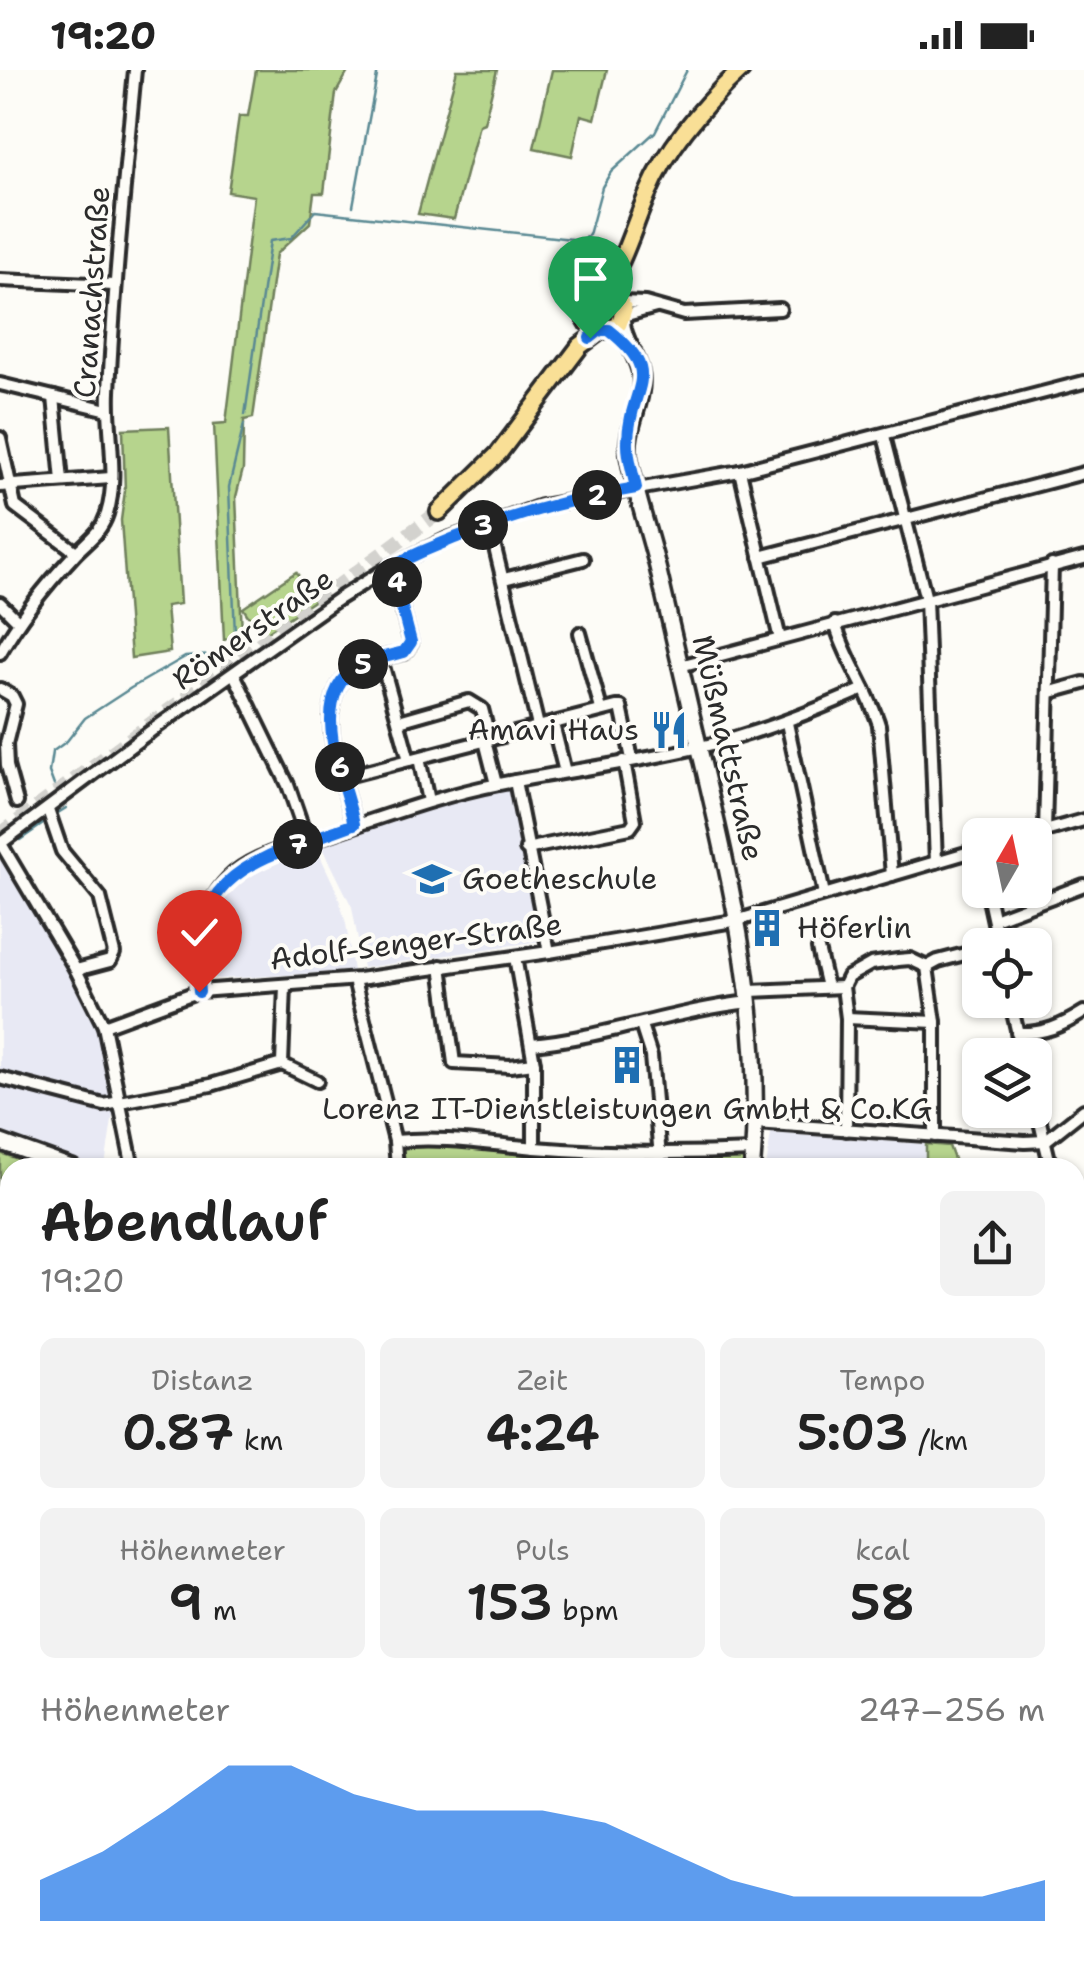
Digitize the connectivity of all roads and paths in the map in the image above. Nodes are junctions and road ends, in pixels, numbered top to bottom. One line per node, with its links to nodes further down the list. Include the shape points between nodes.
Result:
1 (135, 70): 4 (street, Cranachstraße)
2 (742, 70): 6 (main road, via 682,133 650,188 620,268)
3 (0, 280): 4 (street)
4 (114, 285): 12 (street, Cranachstraße)
5 (780, 309): 6 (street, via 684,314 657,306)
6 (614, 312): 7 (main road); 7 (main road, via 594,294 586,302); 8 (main road); 20 (street, Müßmattstraße, via 642,383 628,439)
7 (586, 319): 8 (main road)
8 (580, 346): 21 (main road, via 500,453)
9 (1084, 382): 13 (street, Römerstraße)
10 (0, 384): 11 (street)
11 (54, 397): 12 (street); 18 (street)
12 (108, 410): 17 (street, Cranachstraße)
13 (884, 436): 15 (street, Römerstraße); 22 (street)
14 (0, 438): 19 (street)
15 (740, 471): 20 (street, Römerstraße); 25 (street)
16 (1084, 474): 22 (street)
17 (112, 478): 18 (street); 24 (street, Cranachstraße, via 107,516)
18 (62, 482): 19 (street)
19 (5, 486): 24 (street, via 14,506)
20 (636, 488): 23 (street, Römerstraße); 39 (street, Müßmattstraße)
21 (439, 512)
22 (906, 520): 25 (street); 31 (street)
23 (488, 523): 29 (street, Römerstraße); 30 (street)
24 (76, 552): 33 (street)
25 (760, 557): 36 (street)
26 (1084, 558): 28 (street)
27 (583, 559): 30 (street)
28 (1052, 565): 31 (street); 44 (street)
29 (391, 566): 38 (street, via 411,642 404,652); 40 (street, Römerstraße)
30 (504, 580): 49 (street)
31 (926, 599): 34 (street); 69 (street)
32 (0, 603): 33 (street)
33 (18, 621): 37 (street)
34 (835, 623): 36 (street); 43 (street)
35 (580, 633): 45 (street)
36 (780, 638): 39 (street)
37 (0, 653)
38 (381, 659): 46 (street); 55 (street, via 351,671 333,699 329,722)
39 (680, 666): 51 (street, Müßmattstraße)
40 (234, 674): 60 (street, Römerstraße); 65 (street)
41 (1084, 682): 44 (street)
42 (0, 690): 59 (street, via 16,704 6,744)
43 (864, 690): 47 (street); 70 (street, via 883,745)
44 (1050, 692): 61 (street)
45 (601, 709): 48 (street); 53 (street, via 620,707)
46 (399, 721): 50 (street, via 470,702 482,709); 52 (street)
47 (787, 723): 51 (street); 72 (street)
48 (554, 724): 49 (street); 54 (street)
49 (538, 726): 50 (street)
50 (488, 740): 52 (street); 57 (street)
51 (699, 748): 53 (street); 75 (street, Müßmattstraße)
52 (414, 759): 55 (street); 58 (street)
53 (628, 760): 54 (street); 67 (street, via 635,821 630,828)
54 (565, 772): 56 (street)
55 (344, 777): 63 (street)
56 (515, 781): 57 (street); 67 (street)
57 (496, 784): 58 (street)
58 (428, 801): 63 (street)
59 (17, 802)
60 (48, 810): 66 (street, Römerstraße); 83 (street, via 62,851 100,897 114,953 110,962)
61 (1045, 818)
62 (1084, 820): 64 (street)
63 (354, 824): 65 (street)
64 (1052, 829)
65 (307, 840): 88 (street, via 236,871 211,900)
66 (0, 843): 83 (street)
67 (526, 849): 78 (street)
68 (962, 856): 69 (street, Adolf-Senger-Straße)
69 (936, 862): 70 (street, Adolf-Senger-Straße)
70 (892, 875): 72 (street, Adolf-Senger-Straße)
71 (1084, 885): 74 (street)
72 (824, 894): 75 (street, Adolf-Senger-Straße)
73 (991, 908): 74 (street)
74 (994, 919): 76 (street)
75 (738, 920): 78 (street, Adolf-Senger-Straße); 89 (street, Müßmattstraße)
76 (996, 928)
77 (818, 949): 86 (street)
78 (549, 952): 80 (street, Adolf-Senger-Straße)
79 (962, 955): 82 (street)
80 (515, 956): 81 (street, Adolf-Senger-Straße); 98 (street)
81 (440, 966): 84 (street, Adolf-Senger-Straße); 99 (street, via 454,1063)
82 (927, 967): 87 (street, via 910,959 871,964 848,976); 93 (street)
83 (76, 970): 95 (street)
84 (354, 980): 85 (street, Adolf-Senger-Straße); 109 (street)
85 (285, 986): 88 (street, Adolf-Senger-Straße); 100 (street)
86 (828, 987): 87 (street); 89 (street)
87 (844, 987): 91 (street)
88 (199, 992): 95 (street, Adolf-Senger-Straße)
89 (749, 996): 94 (street); 105 (street, Müßmattstraße)
90 (1084, 1012): 96 (street, via 1063,1026)
91 (847, 1018): 93 (street); 107 (street)
92 (1014, 1018): 96 (street)
93 (935, 1022): 108 (street)
94 (641, 1025): 98 (street); 114 (street)
95 (104, 1026): 103 (street)
96 (1018, 1033): 97 (street)
97 (1019, 1038)
98 (532, 1044): 99 (street)
99 (534, 1063): 112 (street)
100 (282, 1064): 102 (street); 103 (street)
101 (0, 1078): 103 (street, via 86,1102)
102 (318, 1081)
103 (119, 1101): 116 (street)
104 (1084, 1110): 110 (street)
105 (756, 1123): 107 (street); 113 (street, Müßmattstraße)
106 (1042, 1128): 110 (street)
107 (846, 1130): 108 (street)
108 (935, 1136): 110 (street)
109 (395, 1141): 112 (street, via 432,1137); 117 (street)
110 (1045, 1141): 120 (street)
111 (0, 1142): 115 (street)
112 (534, 1148): 114 (street)
113 (754, 1151): 114 (street); 119 (street, Müßmattstraße)
114 (662, 1155): 118 (street)
115 (45, 1158)
116 (128, 1158)
117 (397, 1158)
118 (662, 1158)
119 (753, 1158)
120 (1049, 1158)

